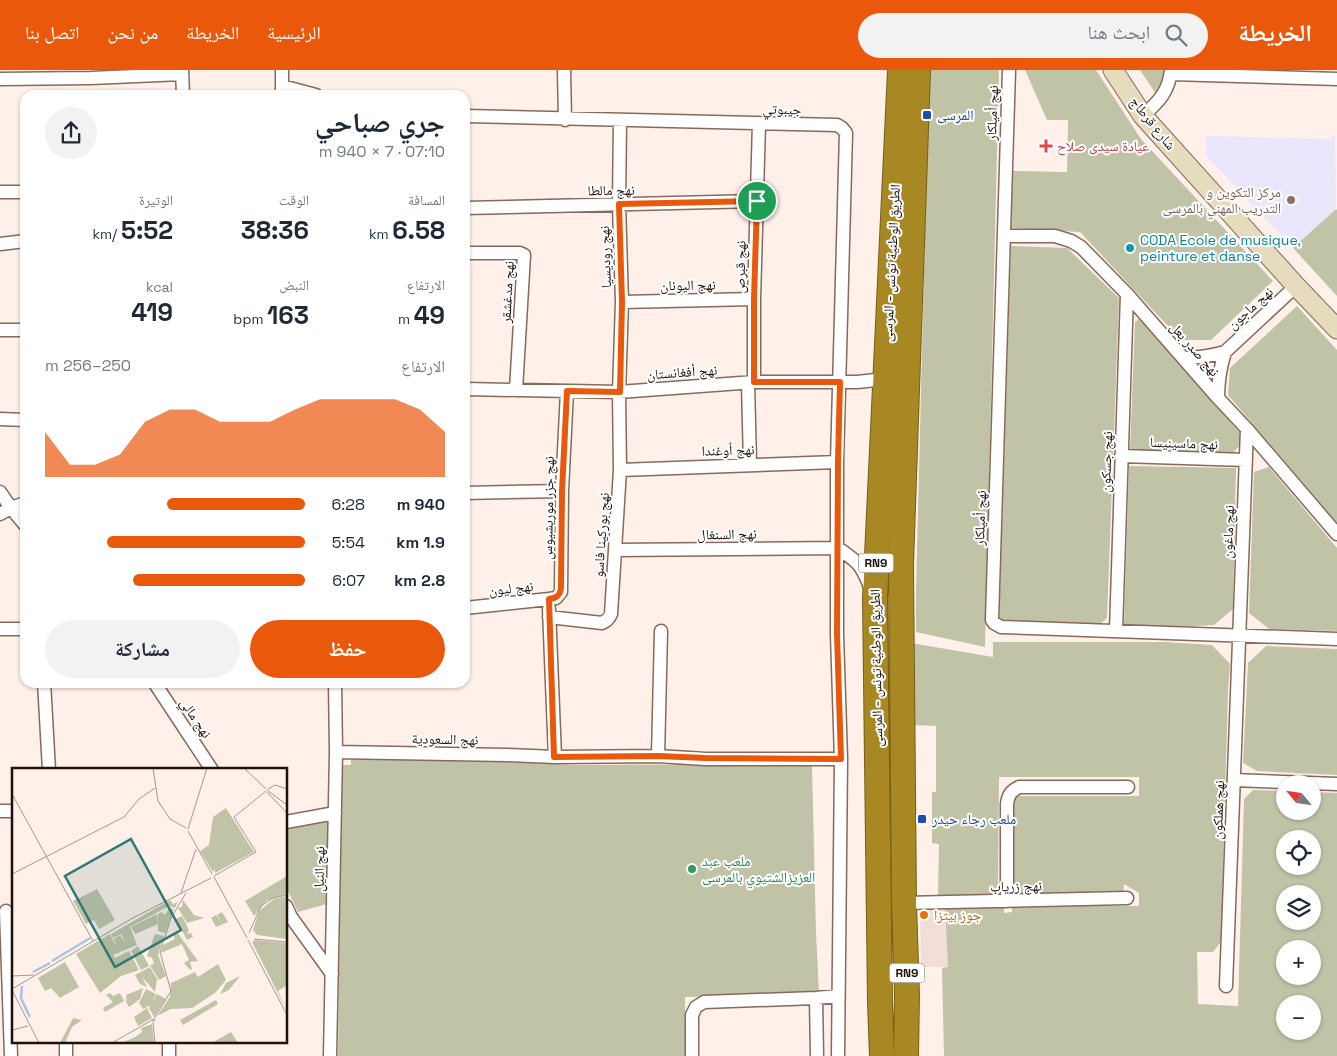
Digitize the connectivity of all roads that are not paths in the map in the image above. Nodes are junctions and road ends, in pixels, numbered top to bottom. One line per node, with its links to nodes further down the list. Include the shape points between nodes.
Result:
1 (282, 70): 12 (street)
2 (564, 70): 15 (street)
3 (900, 70): 36 (highway, الطريق الوطنية تونس - المرسى / RN9)
4 (918, 70): 87 (highway, الطريق الوطنية تونس - المرسى / RN9, via 901,565)
5 (1008, 70): 23 (street, نهج أميلكار)
6 (1113, 70): 14 (street, شارع قرطاج)
7 (182, 72): 10 (street); 11 (street)
8 (1171, 72): 9 (street); 14 (street, via 1166,90)
9 (1337, 78)
10 (0, 79)
11 (183, 90)
12 (282, 90)
13 (470, 116): 15 (street, جيبوتي)
14 (1143, 116): 27 (street, شارع قرطاج)
15 (565, 120): 16 (street, جيبوتي)
16 (620, 121): 17 (street, جيبوتي); 21 (street, نهج روديسيا)
17 (759, 123): 20 (street, نهج قبرص); 37 (street, جيبوتي, via 837,125 846,133)
18 (0, 192): 19 (street)
19 (20, 192)
20 (757, 201): 21 (street, نهج مالطا); 29 (street, نهج قبرص)
21 (619, 204): 22 (street, نهج مالطا); 30 (street, نهج روديسيا)
22 (470, 208)
23 (1004, 236): 28 (street, نهج صدر بعل, via 1055,236 1071,241 1081,246); 68 (street, نهج أميلكار, via 992,620 1001,626)
24 (20, 242): 25 (street)
25 (0, 244)
26 (470, 253): 40 (street, نهج مدغشقر, via 524,255)
27 (1296, 286): 31 (street, شارع قرطاج); 34 (street, نهج ماجون)
28 (1127, 294): 35 (street, نهج صدر بعل); 47 (street, نهج جسكون)
29 (754, 299): 30 (street, نهج اليونان); 38 (street, نهج قبرص)
30 (622, 302): 42 (street, نهج روديسيا)
31 (1337, 329)
32 (0, 330): 33 (street)
33 (20, 330)
34 (1224, 352): 35 (street, نهج ماجون); 43 (street)
35 (1183, 358): 43 (street, نهج صدر بعل)
36 (885, 379): 37 (street, نهج أفغانستان); 62 (highway, الطريق الوطنية تونس - المرسى / RN9)
37 (840, 382): 38 (street, نهج أفغانستان); 49 (street, جيبوتي)
38 (751, 383): 42 (street, نهج أفغانستان); 50 (street, نهج قبرص)
39 (470, 389): 40 (street, نهج أفغانستان)
40 (516, 390): 41 (street, نهج أفغانستان)
41 (567, 391): 42 (street, نهج أفغانستان); 52 (street, نهج جزر موريشيوس)
42 (620, 392): 51 (street, نهج بوركينا فاسو)
43 (1218, 398): 46 (street, نهج صدر بعل)
44 (0, 419): 45 (street)
45 (20, 420)
46 (1247, 430): 48 (street, نهج ماغون); 58 (street, نهج صدر بعل)
47 (1121, 456): 48 (street, نهج ماسينيسا); 68 (street, نهج جسكون)
48 (1246, 460): 69 (street, نهج ماغون)
49 (838, 462): 50 (street, نهج أوغندا); 59 (street, جيبوتي)
50 (750, 464): 51 (street, نهج أوغندا)
51 (620, 470): 60 (street, نهج بوركينا فاسو)
52 (562, 491): 54 (street); 61 (street, نهج جزر موريشيوس, via 561,588)
53 (0, 492): 56 (street)
54 (470, 493)
55 (20, 506): 56 (street)
56 (5, 511): 57 (street)
57 (20, 522)
58 (1337, 534)
59 (838, 548): 60 (street, نهج السنغال); 62 (street, via 864,570); 77 (street, جيبوتي)
60 (616, 550): 64 (street, نهج بوركينا فاسو, via 610,618 602,623)
61 (554, 597): 63 (street, نهج ليون); 64 (street, نهج جزر موريشيوس)
62 (875, 598): 99 (highway, الطريق الوطنية تونس - المرسى / RN9)
63 (470, 607)
64 (549, 617): 76 (street, نهج جزر موريشيوس)
65 (0, 629): 66 (street)
66 (20, 629)
67 (661, 631): 75 (street)
68 (1116, 631): 69 (street, نهج أميلكار)
69 (1240, 635): 70 (street, نهج أميلكار); 80 (street, نهج هملكون)
70 (1337, 639)
71 (44, 688): 78 (street)
72 (158, 688): 79 (street, نهج مالي)
73 (336, 688): 74 (street, نهج النيل)
74 (336, 752): 76 (street, نهج السعودية); 83 (street, نهج النيل)
75 (658, 756): 76 (street, نهج السعودية); 77 (street, نهج السعودية)
76 (554, 757)
77 (841, 759): 92 (street, جيبوتي)
78 (49, 768)
79 (211, 768)
80 (1234, 780): 81 (street); 91 (street, نهج هملكون)
81 (1337, 784)
82 (1128, 787): 86 (street, via 1019,787 1013,790 1007,804)
83 (335, 813): 84 (street); 90 (street, نهج النيل)
84 (288, 822)
85 (1127, 898): 86 (street, نهج زرياب)
86 (1007, 901): 87 (street, نهج زرياب)
87 (904, 904): 100 (highway, الطريق الوطنية تونس - المرسى / RN9)
88 (288, 910): 90 (street)
89 (6, 911): 94 (street)
90 (332, 974): 95 (street, نهج النيل)
91 (1226, 986)
92 (838, 996): 93 (street); 98 (street, جيبوتي)
93 (816, 998): 96 (street, via 704,1002 692,1015); 97 (street)
94 (11, 1056)
95 (330, 1056)
96 (692, 1056)
97 (817, 1056)
98 (838, 1056)
99 (882, 1056)
100 (906, 1056)

